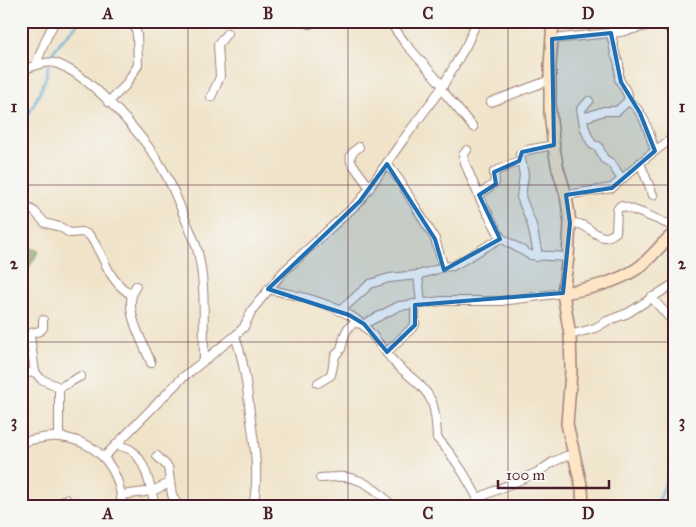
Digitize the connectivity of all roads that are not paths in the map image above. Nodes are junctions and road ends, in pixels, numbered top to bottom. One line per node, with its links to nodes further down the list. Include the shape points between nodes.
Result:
1 (55, 21): 15 (street)
2 (134, 21): 22 (street, via 138,65 125,86)
3 (301, 21): 9 (street)
4 (389, 21): 18 (street)
5 (477, 21): 18 (street, via 468,44)
6 (553, 21): 14 (street)
7 (613, 21): 12 (street)
8 (664, 22): 10 (street); 13 (street)
9 (310, 24)
10 (646, 24): 12 (street)
11 (228, 33): 19 (street, via 218,45 220,77)
12 (612, 33): 14 (street); 21 (street, via 619,79)
13 (675, 36)
14 (552, 39): 17 (street)
15 (36, 64): 16 (street); 22 (street, via 59,65 78,75)
16 (21, 69)
17 (550, 80): 23 (street); 27 (street)
18 (442, 88): 25 (street); 33 (street)
19 (211, 97)
20 (589, 101): 24 (street, via 582,106)
21 (628, 101): 24 (street, via 617,111 604,111); 30 (street, via 640,112)
22 (108, 102): 62 (street, via 160,164 197,247 203,287)
23 (490, 102)
24 (583, 118): 34 (street, via 591,142 598,146 604,159)
25 (473, 127)
26 (675, 136): 30 (street)
27 (554, 145): 31 (street, via 522,152); 37 (street)
28 (358, 147): 35 (street, via 351,153 351,162)
29 (467, 150): 36 (street, via 464,161)
30 (655, 151): 32 (street)
31 (521, 160): 36 (street, via 494,172 495,183); 44 (street, via 524,175 521,197 532,225)
32 (640, 162): 34 (street); 38 (street)
33 (387, 164): 35 (street); 46 (street, via 435,239)
34 (622, 178): 37 (street, via 612,188)
35 (370, 188): 50 (street)
36 (479, 195): 43 (street)
37 (566, 195): 40 (street)
38 (654, 195)
39 (21, 203): 52 (street, via 45,223 89,235 117,284)
40 (570, 223): 41 (street, via 583,225 600,237 606,237 616,232 620,206 634,208); 45 (street)
41 (675, 227)
42 (675, 233): 51 (street, via 637,268 609,282)
43 (501, 238): 44 (street); 46 (street, via 453,266)
44 (537, 257): 45 (street)
45 (568, 257): 51 (street)
46 (443, 267): 47 (street)
47 (418, 275): 54 (street); 55 (street, via 370,284)
48 (674, 284): 53 (street)
49 (136, 286): 52 (street)
50 (268, 289): 55 (street); 60 (street)
51 (563, 293): 54 (street, via 501,301); 59 (street)
52 (132, 295): 63 (street, via 134,320)
53 (651, 297): 58 (street); 59 (street, via 595,328)
54 (418, 304): 57 (street, via 399,306); 61 (street, via 415,324)
55 (340, 310): 57 (street)
56 (43, 320): 64 (street, via 43,328 30,336)
57 (364, 324): 61 (street); 67 (street, via 354,323 348,328 330,375)
58 (675, 324)
59 (570, 335): 72 (street, via 567,416)
60 (235, 336): 62 (street); 85 (street, via 244,370 256,455)
61 (387, 352): 80 (street, via 432,402 437,437)
62 (204, 360): 71 (street)
63 (151, 363)
64 (35, 372): 65 (street); 68 (street)
65 (21, 374)
66 (81, 376): 68 (street)
67 (318, 383)
68 (59, 388): 69 (street)
69 (60, 437): 70 (street); 74 (street, via 96,449)
70 (21, 442)
71 (116, 445): 74 (street); 77 (street, via 135,454 147,474)
72 (575, 455): 80 (street, via 559,459); 87 (street)
73 (157, 456): 76 (street, via 168,467)
74 (104, 457): 78 (street)
75 (320, 478): 86 (street, via 337,476 361,481)
76 (170, 483): 77 (street); 84 (street)
77 (152, 491): 78 (street); 79 (street)
78 (122, 495): 83 (street)
79 (154, 500)
80 (480, 502)
81 (54, 506): 82 (street, via 66,499)
82 (71, 506)
83 (122, 506)
84 (178, 506)
85 (253, 506)
86 (392, 506)
87 (583, 506)

